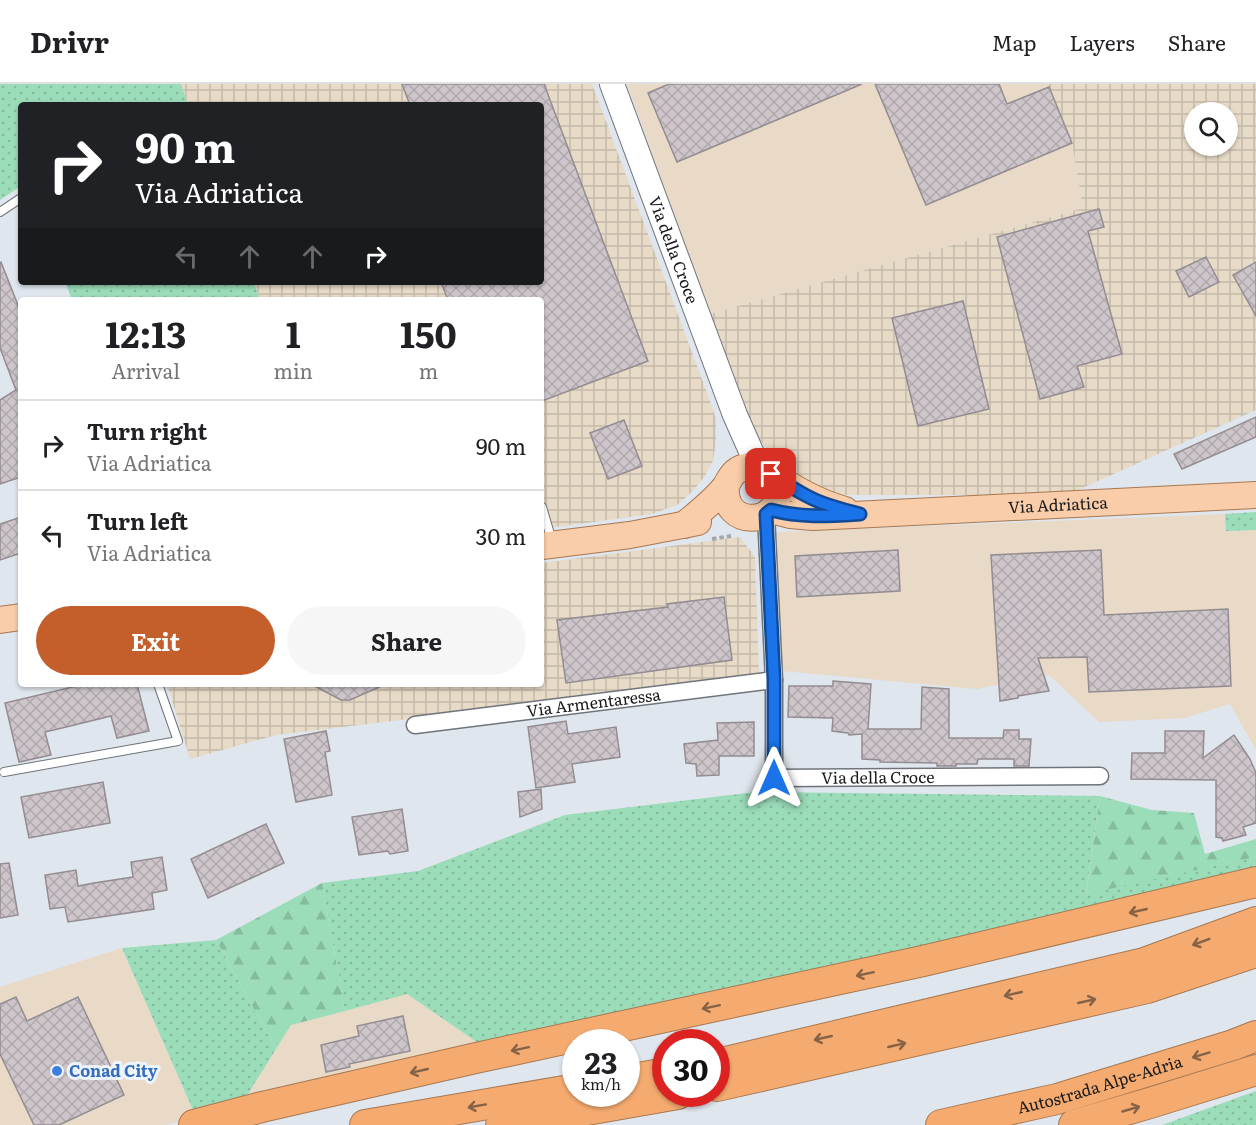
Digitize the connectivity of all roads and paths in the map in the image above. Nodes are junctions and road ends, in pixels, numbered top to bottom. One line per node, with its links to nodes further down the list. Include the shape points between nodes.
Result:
1 (612, 84): 4 (main road, Via della Croce)
2 (18, 200): 3 (lane)
3 (0, 212)
4 (735, 415): 5 (main road, Via della Croce); 6 (main road, Via della Croce)
5 (763, 469): 6 (main road, via 743,467); 8 (main road, via 777,486 778,495); 10 (main road, Via Adriatica, via 815,500)
6 (729, 481): 9 (main road, via 727,501); 12 (main road)
7 (1256, 495): 10 (main road, Via Adriatica)
8 (768, 512): 9 (main road, Via Adriatica, via 750,519); 10 (main road, Via Adriatica, via 813,517); 16 (street, Via della Croce)
9 (735, 513): 12 (main road, Via Adriatica)
10 (860, 514)
11 (544, 522): 13 (lane)
12 (684, 525): 13 (main road, Via Adriatica)
13 (547, 545)
14 (18, 617): 15 (main road)
15 (0, 620)
16 (774, 680): 18 (street, Via Armentaressa); 20 (street, Via della Croce, via 774,778)
17 (159, 687): 19 (lane, via 178,741)
18 (415, 725)
19 (4, 772)
20 (1100, 776)
21 (1256, 882): 30 (highway, one-way to 30, via 923,962 476,1058)
22 (1256, 922): 25 (highway, one-way to 25, via 1144,963)
23 (1256, 952): 27 (highway, one-way to 23, via 1147,988)
24 (1256, 1036): 33 (highway, Autostrada Alpe-Adria, one-way to 33, via 1057,1099)
25 (730, 1061)
26 (1256, 1070): 34 (highway, Autostrada Alpe-Adria, one-way to 26)
27 (730, 1083)
28 (562, 1091): 31 (highway, one-way to 31)
29 (652, 1099): 32 (highway)
30 (194, 1125)
31 (365, 1125)
32 (501, 1125)
33 (941, 1125)
34 (1074, 1125)

